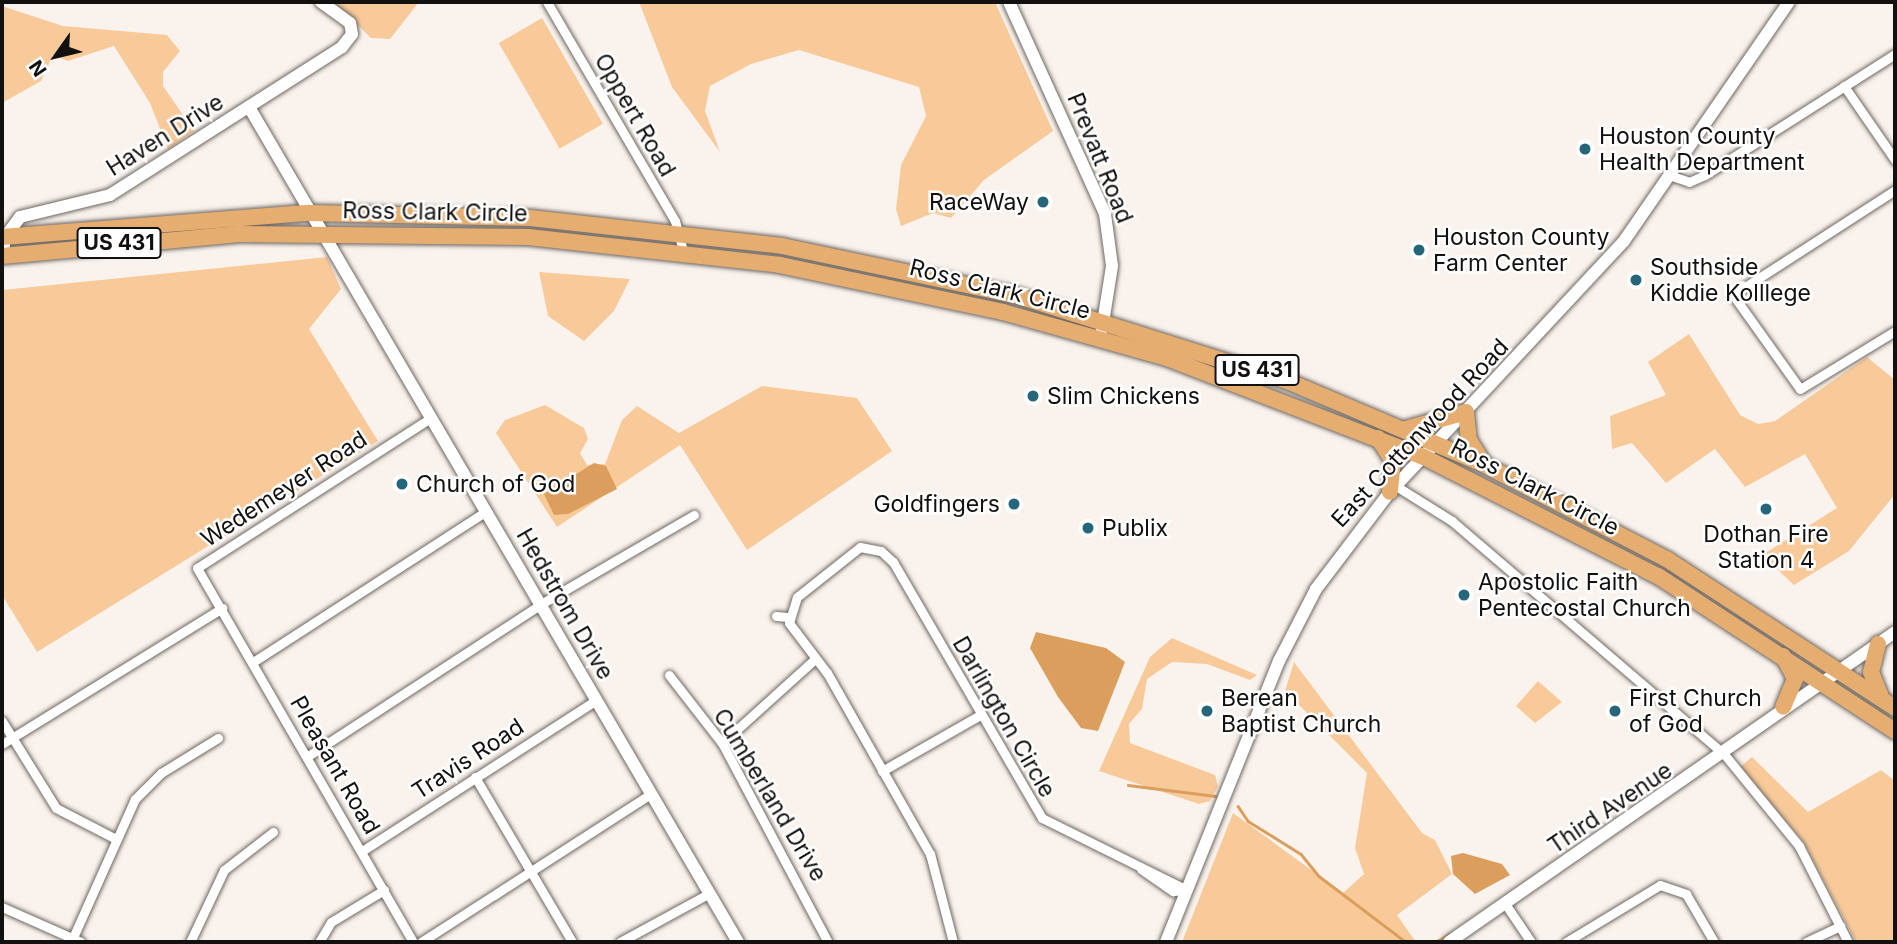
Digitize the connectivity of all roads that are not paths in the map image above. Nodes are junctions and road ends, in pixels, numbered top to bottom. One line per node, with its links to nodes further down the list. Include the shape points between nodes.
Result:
1 (321, 2): 7 (street, Haven Drive, via 353,29 342,47)
2 (547, 2): 13 (street, Oppert Road)
3 (1009, 2): 19 (street, Prevatt Road, via 1105,214 1112,266)
4 (1787, 3): 9 (street, East Cottonwood Road)
5 (1895, 54): 6 (street)
6 (1844, 86): 8 (street); 9 (street, via 1705,175 1689,182)
7 (249, 107): 11 (street, Hedstrom Drive); 14 (street, Haven Drive, via 110,195 27,213)
8 (1895, 160)
9 (1672, 176): 24 (street, East Cottonwood Road, via 1588,284)
10 (1895, 190): 20 (street, via 1733,295 1800,389)
11 (309, 213): 12 (street, Hedstrom Drive); 13 (highway, Ross Clark Circle / US 431, via 490,216); 14 (highway, Ross Clark Circle / US 431)
12 (321, 232): 15 (highway, Ross Clark Circle / US 431, via 528,237); 16 (highway, Ross Clark Circle / US 431); 25 (street, Hedstrom Drive)
13 (680, 232): 15 (street, Oppert Road); 17 (highway, Ross Clark Circle / US 431)
14 (3, 237): 16 (street)
15 (683, 251): 18 (highway, Ross Clark Circle / US 431)
16 (2, 256)
17 (874, 263): 18 (highway); 19 (highway, Ross Clark Circle / US 431)
18 (872, 281): 21 (highway, Ross Clark Circle / US 431)
19 (1105, 320): 21 (street, Prevatt Road); 22 (highway, Ross Clark Circle / US 431)
20 (1895, 331)
21 (1099, 337): 23 (highway, Ross Clark Circle / US 431)
22 (1211, 354): 23 (highway); 26 (highway, Ross Clark Circle / US 431)
23 (1194, 368): 27 (highway, Ross Clark Circle / US 431)
24 (1465, 412): 26 (highway); 28 (street, East Cottonwood Road); 30 (highway, via 1469,440)
25 (431, 418): 32 (street, Hedstrom Drive); 37 (street, Wedemeyer Road, via 197,568)
26 (1406, 429): 28 (highway, Ross Clark Circle / US 431)
27 (1377, 436): 29 (highway, Ross Clark Circle / US 431); 31 (highway, via 1393,461)
28 (1438, 443): 29 (street, East Cottonwood Road); 30 (highway, Ross Clark Circle / US 431)
29 (1424, 457): 31 (street, East Cottonwood Road); 35 (highway, Ross Clark Circle / US 431)
30 (1485, 465): 34 (highway, Ross Clark Circle / US 431)
31 (1393, 489): 59 (street, via 1452,521); 69 (street, East Cottonwood Road, via 1297,620)
32 (486, 511): 36 (street, Hedstrom Drive); 44 (street)
33 (694, 515): 36 (street)
34 (1668, 560): 35 (highway); 45 (highway, Ross Clark Circle / US 431)
35 (1658, 576): 42 (highway, Ross Clark Circle / US 431)
36 (541, 604): 49 (street, Hedstrom Drive); 60 (street)
37 (222, 608): 44 (street, Pleasant Road); 55 (street)
38 (776, 616): 39 (street)
39 (788, 617): 43 (street, via 792,633); 52 (street, Darlington Circle, via 797,597 845,554 871,543 893,562)
40 (1895, 632): 41 (street, Third Avenue)
41 (1878, 644): 45 (street, Third Avenue); 48 (highway, via 1871,672)
42 (1779, 651): 47 (highway, Ross Clark Circle / US 431); 50 (highway, via 1795,679)
43 (815, 659): 57 (street); 61 (street)
44 (253, 662): 60 (street, Pleasant Road)
45 (1839, 668): 47 (street, Third Avenue); 48 (highway, Ross Clark Circle / US 431)
46 (669, 674): 57 (street, Cumberland Drive)
47 (1823, 679): 50 (street, Third Avenue); 54 (highway, Ross Clark Circle / US 431)
48 (1881, 698): 51 (highway, Ross Clark Circle / US 431)
49 (596, 700): 62 (street, Travis Road); 63 (street, Hedstrom Drive)
50 (1783, 707): 59 (street, Third Avenue)
51 (1895, 708)
52 (980, 715): 61 (street); 69 (street, Darlington Circle, via 1042,818)
53 (2, 721): 55 (street)
54 (1895, 731)
55 (12, 737): 58 (street); 65 (street, via 56,808)
56 (218, 738): 65 (street, via 147,785)
57 (722, 743): 82 (street, Cumberland Drive)
58 (2, 744)
59 (1724, 754): 71 (street, Third Avenue); 73 (street, via 1799,846)
60 (308, 756): 66 (street, Pleasant Road)
61 (882, 771): 83 (street, via 930,854)
62 (475, 777): 66 (street, Travis Road); 67 (street)
63 (651, 794): 67 (street); 70 (street, Hedstrom Drive)
64 (273, 832): 75 (street, via 224,870)
65 (116, 839): 74 (street)
66 (362, 851): 68 (street, Pleasant Road)
67 (531, 872): 78 (street); 79 (street)
68 (384, 890): 76 (street, via 331,922); 77 (street, Pleasant Road)
69 (1187, 890): 84 (street, East Cottonwood Road)
70 (710, 894): 80 (street); 81 (street, Hedstrom Drive)
71 (1506, 905): 85 (street, Third Avenue); 86 (street)
72 (2, 907): 74 (street)
73 (1841, 926): 89 (street); 90 (street)
74 (75, 941)
75 (190, 942)
76 (319, 942)
77 (414, 942)
78 (421, 942)
79 (572, 942)
80 (620, 942)
81 (738, 942)
82 (828, 942)
83 (953, 942)
84 (1166, 942)
85 (1449, 942)
86 (1531, 942)
87 (1566, 942): 88 (street, via 1660,885 1686,894)
88 (1714, 942)
89 (1806, 942)
90 (1849, 942)

